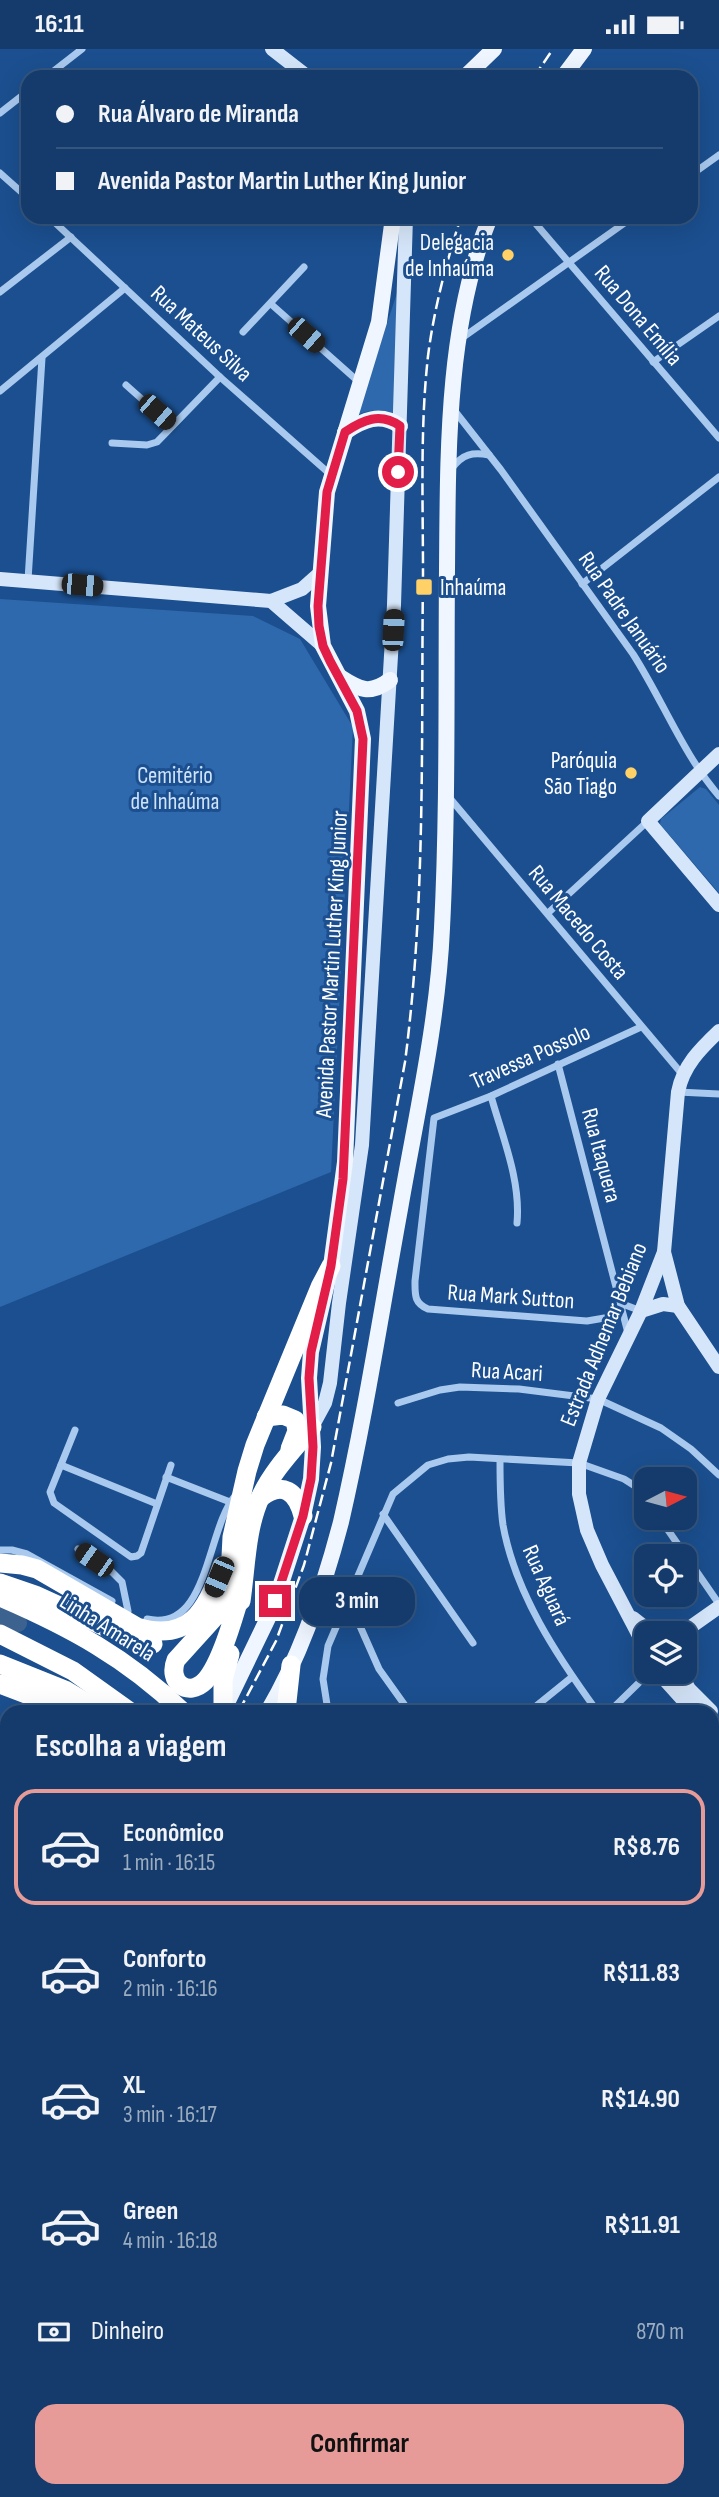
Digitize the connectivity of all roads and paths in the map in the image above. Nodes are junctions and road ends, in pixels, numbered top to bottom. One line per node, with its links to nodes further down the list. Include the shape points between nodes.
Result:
1 (82, 49): 5 (street)
2 (272, 49): 6 (street)
3 (494, 49): 7 (main road)
4 (584, 49): 8 (main road)
5 (55, 70)
6 (299, 70)
7 (472, 70)
8 (568, 70)
9 (21, 96): 10 (street)
10 (0, 113)
11 (719, 155): 12 (street)
12 (698, 170)
13 (0, 173): 14 (street)
14 (21, 192)
15 (57, 224): 21 (street, Rua Mateus Silva)
16 (392, 224): 33 (main road, Avenida Pastor Martin Luther King Junior, via 379,322)
17 (406, 224): 38 (street)
18 (487, 224): 29 (main road)
19 (536, 224): 22 (street, Rua Dona Emília)
20 (622, 224): 22 (street)
21 (71, 237): 24 (street, Rua Mateus Silva); 25 (street)
22 (569, 263): 29 (street); 31 (street, Rua Dona Emília)
23 (304, 267): 26 (street)
24 (125, 288): 30 (street); 32 (street, Rua Mateus Silva)
25 (0, 292)
26 (271, 304): 28 (street); 33 (street)
27 (719, 316): 31 (street)
28 (243, 333)
29 (459, 340): 36 (main road)
30 (42, 358): 35 (street); 48 (street)
31 (653, 362): 40 (street, Rua Dona Emília)
32 (220, 377): 37 (street); 43 (street, Rua Mateus Silva)
33 (361, 383): 39 (main road, Avenida Pastor Martin Luther King Junior)
34 (126, 385): 37 (street)
35 (0, 391)
36 (452, 407): 42 (street, Rua Padre Januário); 44 (main road)
37 (173, 426): 41 (street, via 153,444)
38 (400, 426): 39 (main road, via 391,419 370,418); 53 (street)
39 (345, 432): 43 (main road, Avenida Pastor Martin Luther King Junior)
40 (719, 438)
41 (112, 443)
42 (489, 455): 44 (street, via 466,455); 49 (street, Rua Padre Januário)
43 (331, 475): 46 (main road, Avenida Pastor Martin Luther King Junior)
44 (447, 475): 56 (main road)
45 (719, 477): 49 (street)
46 (320, 573): 50 (street, via 302,589); 51 (main road, Avenida Pastor Martin Luther King Junior)
47 (0, 579): 48 (street)
48 (28, 580): 50 (street)
49 (582, 584): 55 (street, Rua Padre Januário, via 651,682)
50 (271, 601): 51 (street)
51 (323, 646): 52 (main road, Avenida Pastor Martin Luther King Junior)
52 (338, 676): 53 (main road, via 364,689 381,687); 71 (main road, Avenida Pastor Martin Luther King Junior, via 357,711 363,739 345,1161)
53 (390, 680): 81 (street, via 362,1145 330,1383)
54 (719, 754): 55 (street)
55 (698, 772): 57 (street, Rua Padre Januário); 58 (street)
56 (447, 795): 60 (street, Rua Macedo Costa); 115 (main road, via 433,1024 349,1488 333,1553)
57 (719, 796)
58 (648, 821): 59 (street); 60 (street)
59 (719, 905)
60 (548, 913): 61 (street, Rua Macedo Costa)
61 (641, 1027): 63 (street, Travessa Possolo); 64 (street, Rua Macedo Costa)
62 (719, 1031): 64 (street, Estrada Adhemar Bebiano)
63 (558, 1064): 67 (street, Travessa Possolo); 72 (street, Rua Itaquera)
64 (682, 1074): 65 (street, Estrada Adhemar Bebiano)
65 (678, 1092): 66 (street); 70 (street, Estrada Adhemar Bebiano)
66 (719, 1094)
67 (491, 1096): 68 (street, Travessa Possolo); 69 (street, via 514,1180)
68 (434, 1118): 75 (street, Rua Mark Sutton, via 415,1282 420,1306 587,1321)
69 (517, 1223)
70 (664, 1252): 73 (street); 74 (street, Estrada Adhemar Bebiano)
71 (331, 1266): 80 (highway); 81 (main road, Avenida Pastor Martin Luther King Junior, via 311,1352)
72 (620, 1303): 74 (street); 75 (street, Rua Itaquera)
73 (678, 1307): 74 (street, via 663,1304); 77 (street)
74 (641, 1311): 76 (street, Estrada Adhemar Bebiano)
75 (622, 1315): 76 (street, Rua Itaquera)
76 (629, 1337): 78 (street, Estrada Adhemar Bebiano)
77 (719, 1367)
78 (598, 1399): 79 (street, Rua Acari, via 460,1387); 85 (street, Estrada Adhemar Bebiano); 88 (street, Rua Acari, via 661,1428)
79 (398, 1403)
80 (266, 1417): 83 (highway, via 283,1415 295,1420 296,1436); 91 (highway)
81 (312, 1427): 83 (highway); 95 (main road, Avenida Pastor Martin Luther King Junior, via 311,1479)
82 (75, 1430): 86 (street)
83 (287, 1457): 92 (highway)
84 (500, 1460): 85 (street); 94 (street, via 459,1458 428,1465 393,1494); 116 (street, Rua Aguará, via 503,1524 511,1557 538,1618)
85 (579, 1463): 90 (street); 107 (street, Estrada Adhemar Bebiano, via 579,1494 587,1530)
86 (61, 1465): 93 (street); 93 (street, via 50,1492 54,1503 131,1557 141,1552)
87 (171, 1465): 89 (street)
88 (719, 1475)
89 (166, 1478): 91 (street); 93 (street)
90 (634, 1485)
91 (236, 1495): 97 (highway); 106 (street, via 187,1609 164,1620)
92 (260, 1498): 95 (highway, via 273,1490 287,1491 298,1499); 102 (highway)
93 (157, 1504)
94 (383, 1514): 104 (street); 113 (street)
95 (303, 1516): 126 (main road, Avenida Pastor Martin Luther King Junior, via 268,1618)
96 (668, 1530): 105 (street)
97 (232, 1537): 100 (highway, via 203,1610 192,1621 166,1632 137,1626 37,1569); 111 (highway, via 226,1593)
98 (78, 1549): 106 (street, via 122,1582)
99 (0, 1550): 106 (street, via 35,1557)
100 (0, 1563)
101 (0, 1583): 111 (highway, via 136,1640 171,1644)
102 (242, 1589): 111 (highway, via 211,1674 198,1686 185,1687 176,1681 173,1667); 125 (highway, via 223,1680)
103 (0, 1597): 124 (highway, Linha Amarela, via 96,1643)
104 (348, 1599): 128 (street, via 328,1646 323,1679); 129 (street, via 379,1669)
105 (719, 1605): 109 (street)
106 (134, 1615)
107 (629, 1615): 108 (street, Estrada Adhemar Bebiano); 110 (street, Estrada Adhemar Bebiano)
108 (637, 1621)
109 (697, 1622)
110 (634, 1625)
111 (204, 1630)
112 (0, 1634): 123 (highway, via 73,1671)
113 (473, 1643)
114 (0, 1664): 122 (highway)
115 (292, 1665): 127 (highway)
116 (572, 1677): 130 (street); 131 (street, Rua Aguará)
117 (0, 1684): 121 (highway)
118 (638, 1684): 132 (street)
119 (669, 1684): 133 (street)
120 (686, 1684): 134 (street)
121 (55, 1705)
122 (90, 1705)
123 (121, 1705)
124 (175, 1705)
125 (223, 1705)
126 (226, 1705)
127 (277, 1705)
128 (327, 1705)
129 (405, 1705)
130 (537, 1705)
131 (593, 1705)
132 (616, 1705)
133 (688, 1705)
134 (705, 1705)

